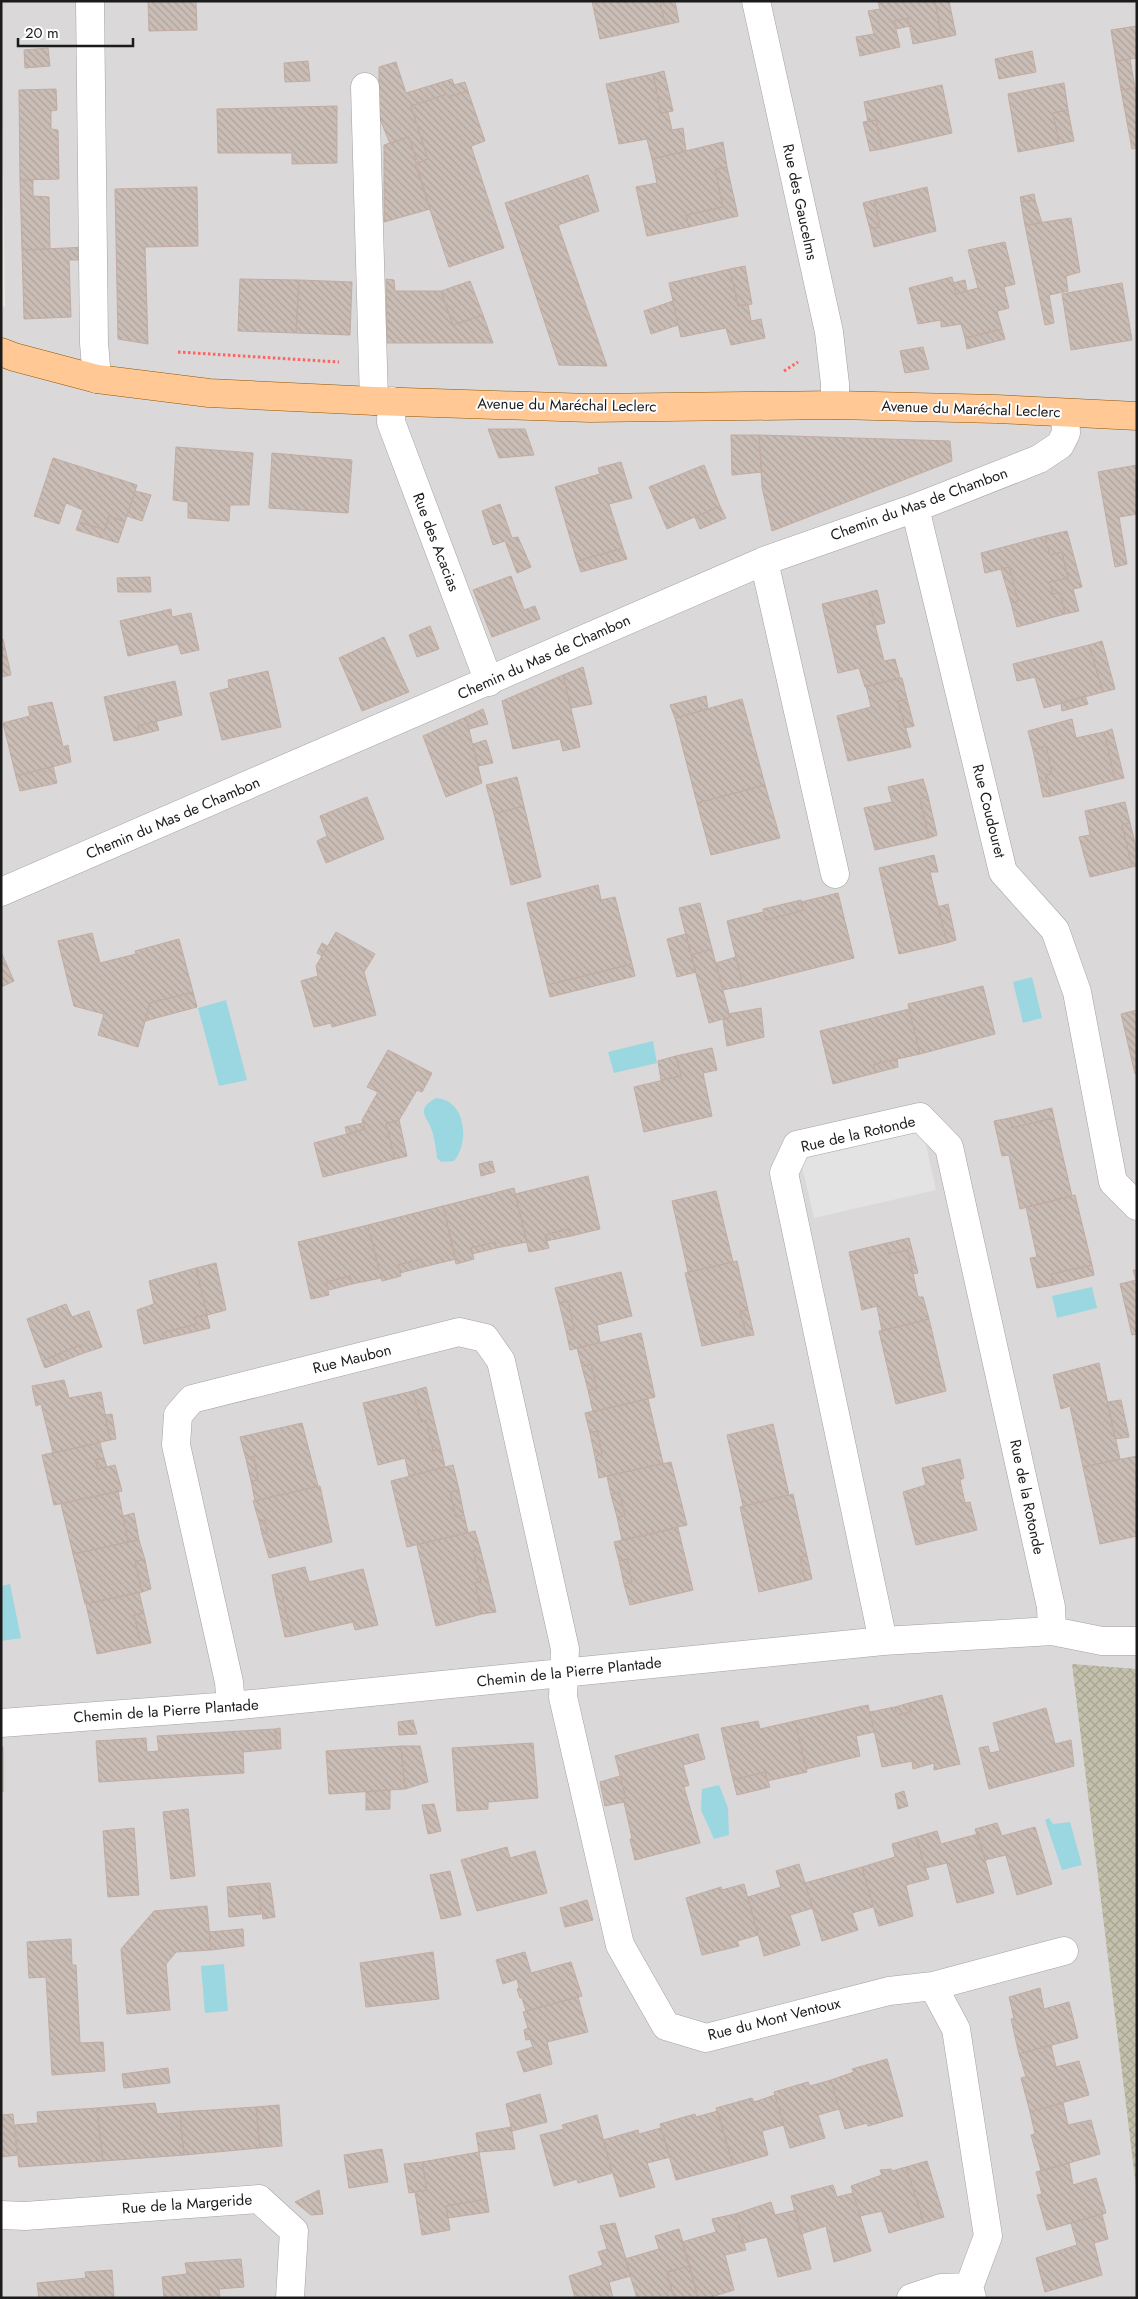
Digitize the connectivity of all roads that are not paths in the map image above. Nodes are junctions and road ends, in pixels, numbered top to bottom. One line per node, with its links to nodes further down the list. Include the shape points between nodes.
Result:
1 (90, 1): 5 (street, via 94,342)
2 (756, 1): 7 (street, Rue des Gaucelms, via 829,332)
3 (366, 87): 6 (street, Rue des Acacias, via 374,364)
4 (1, 352): 5 (main road, Avenue du Maréchal Leclerc)
5 (98, 379): 6 (main road, Avenue du Maréchal Leclerc, via 209,394)
6 (383, 401): 7 (main road, Avenue du Maréchal Leclerc, via 590,408); 12 (street, Rue des Acacias)
7 (835, 405): 8 (main road, Avenue du Maréchal Leclerc)
8 (1065, 413): 9 (main road, Avenue du Maréchal Leclerc); 10 (street, Chemin du Mas de Chambon, via 1066,433 1060,445 1039,459)
9 (1137, 416)
10 (915, 508): 11 (street, Chemin du Mas de Chambon); 15 (street, Rue Coudouret, via 1004,872 1055,930 1077,992 1113,1182)
11 (764, 561): 12 (street, Chemin du Mas de Chambon); 13 (street)
12 (488, 682): 14 (street, Chemin du Mas de Chambon)
13 (835, 874)
14 (1, 892)
15 (1137, 1206)
16 (1052, 1631): 17 (street, Chemin de la Pierre Plantade); 17 (street, Rue de la Rotonde, via 1051,1608 949,1147 920,1117 797,1145 784,1173); 18 (street, Chemin de la Pierre Plantade, via 1102,1640)
17 (883, 1641): 19 (street, Chemin de la Pierre Plantade)
18 (1137, 1641)
19 (565, 1671): 20 (street, Chemin de la Pierre Plantade); 20 (street, Rue Maubon, via 565,1649 502,1361 485,1338 459,1332 192,1399 178,1415 176,1445 229,1682); 23 (street, Rue du Mont Ventoux, via 563,1697 620,1945 666,2026 706,2038 889,1991)
20 (231, 1706): 21 (street, Chemin de la Pierre Plantade)
21 (1, 1723)
22 (1064, 1951): 23 (street, Rue du Mont Ventoux)
23 (932, 1986): 25 (street, via 956,2029 988,2236)
24 (1, 2216): 26 (street, Rue de la Margeride, via 260,2199 294,2231)
25 (970, 2292): 27 (street, via 941,2288)
26 (290, 2298)
27 (911, 2298)

